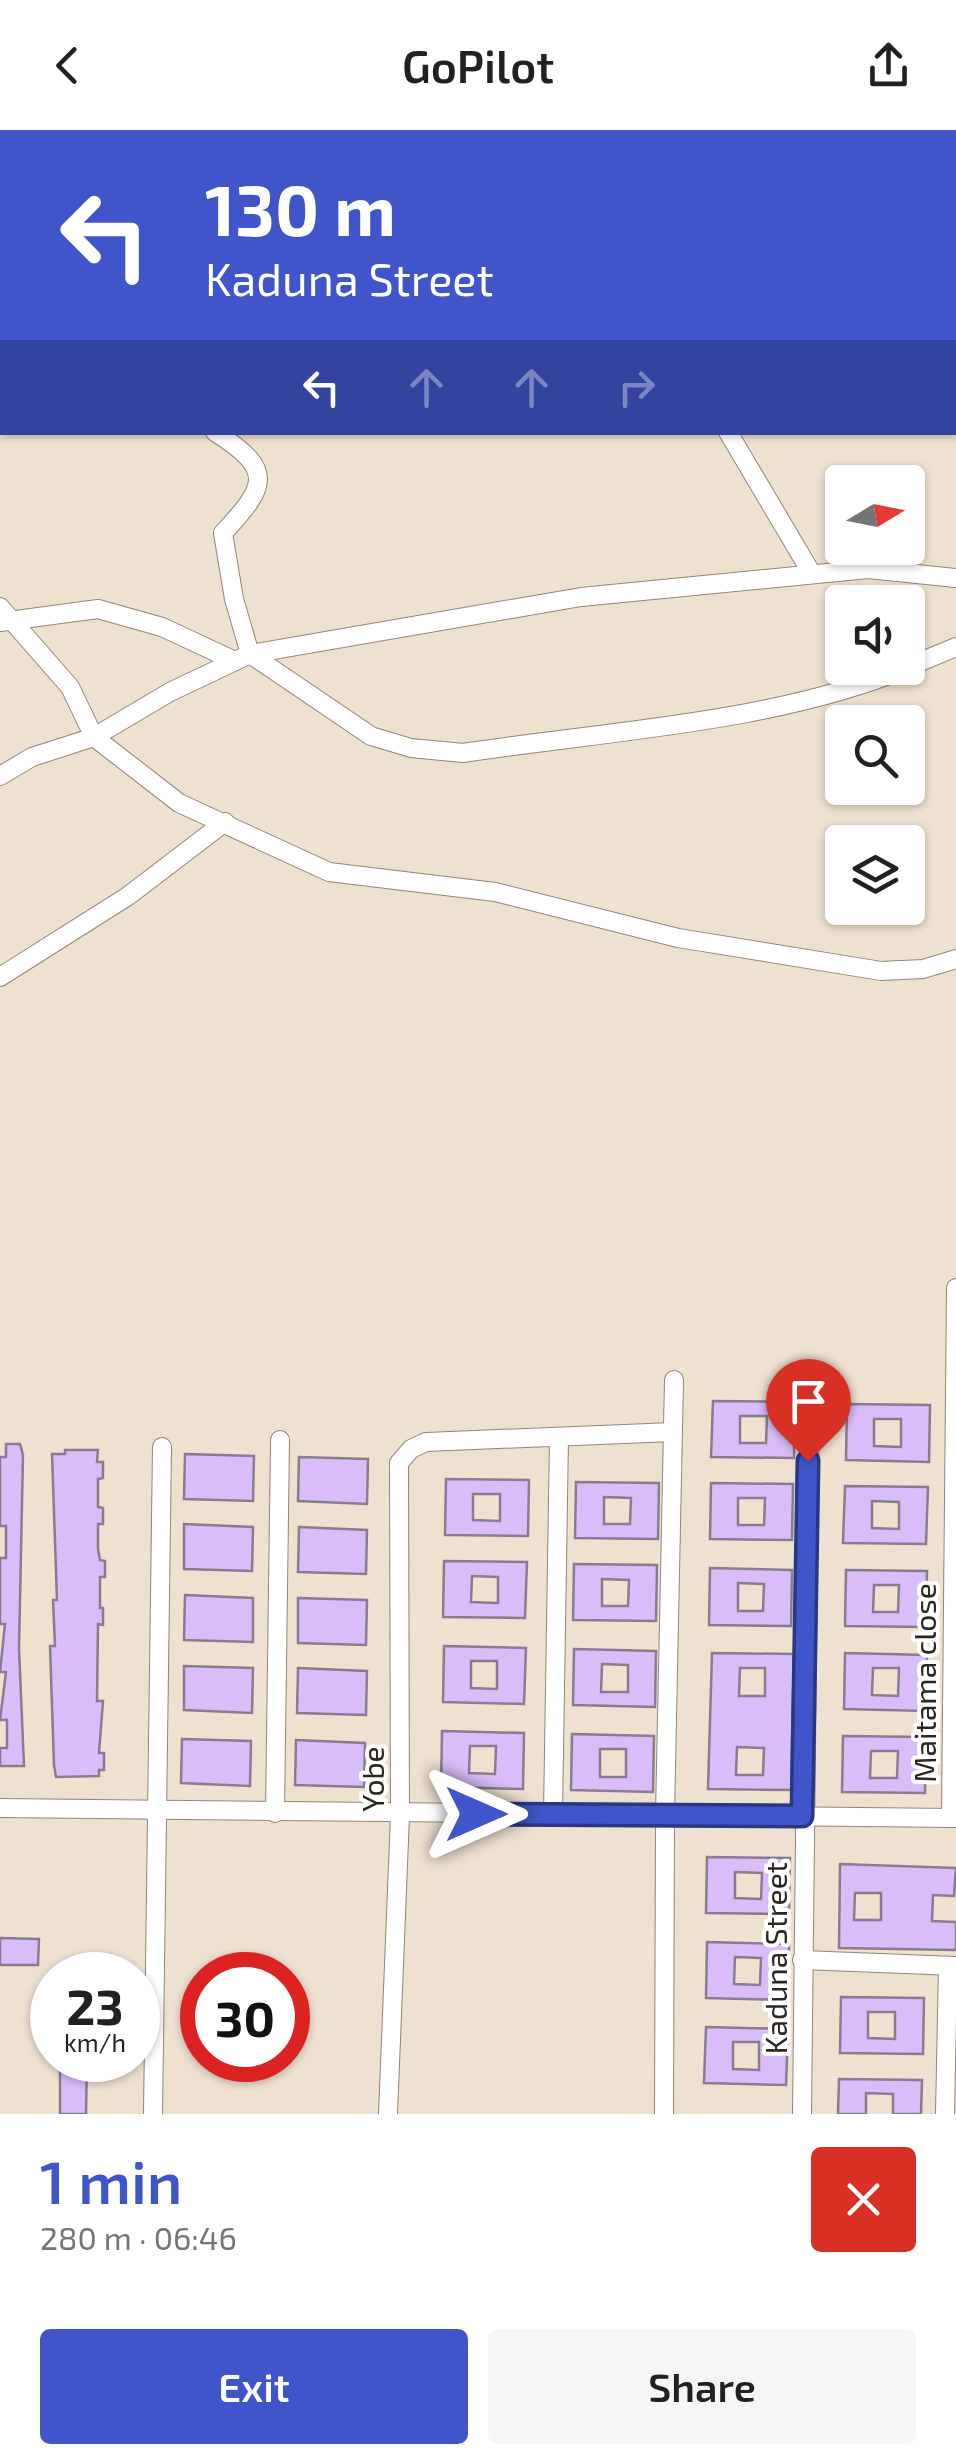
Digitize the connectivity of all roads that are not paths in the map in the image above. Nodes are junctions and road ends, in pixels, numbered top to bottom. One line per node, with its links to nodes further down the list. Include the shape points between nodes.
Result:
1 (219, 435): 7 (street, via 250,458 258,479 256,498 224,533)
2 (730, 435): 3 (street)
3 (812, 574): 4 (street, via 868,569); 7 (street, via 581,597)
4 (956, 578)
5 (3, 617): 7 (street, via 98,610); 10 (street, via 70,687)
6 (956, 647): 8 (street)
7 (243, 657): 9 (street, via 372,736 411,748 463,752 788,704); 10 (street)
8 (925, 660)
9 (859, 685)
10 (94, 737): 11 (street, via 32,757); 12 (street, via 178,803)
11 (0, 776)
12 (225, 822): 13 (street, via 329,872 496,892 678,938 881,971); 14 (street, via 128,896)
13 (956, 959)
14 (0, 977)
15 (956, 1288): 18 (street, Maitama close)
16 (674, 1380): 19 (street)
17 (810, 1382): 31 (street, Kaduna Street)
18 (954, 1406): 23 (street, Maitama close)
19 (673, 1432): 20 (street); 30 (street)
20 (558, 1438): 28 (street); 29 (street, Yobe, via 426,1442 399,1464)
21 (280, 1440): 27 (street)
22 (162, 1448): 26 (street)
23 (954, 1549): 24 (street, Maitama close)
24 (954, 1684): 32 (street, Maitama close)
25 (0, 1808): 26 (street)
26 (159, 1809): 27 (street); 35 (street)
27 (274, 1813): 29 (street)
28 (553, 1814): 29 (street); 30 (street)
29 (400, 1815): 36 (street, Yobe)
30 (665, 1815): 31 (street); 37 (street)
31 (802, 1816): 32 (street); 33 (street, Kaduna Street)
32 (953, 1818)
33 (802, 1960): 34 (street); 38 (street, Kaduna Street)
34 (952, 1966): 39 (street)
35 (153, 2114)
36 (388, 2114)
37 (664, 2114)
38 (802, 2114)
39 (945, 2114)

